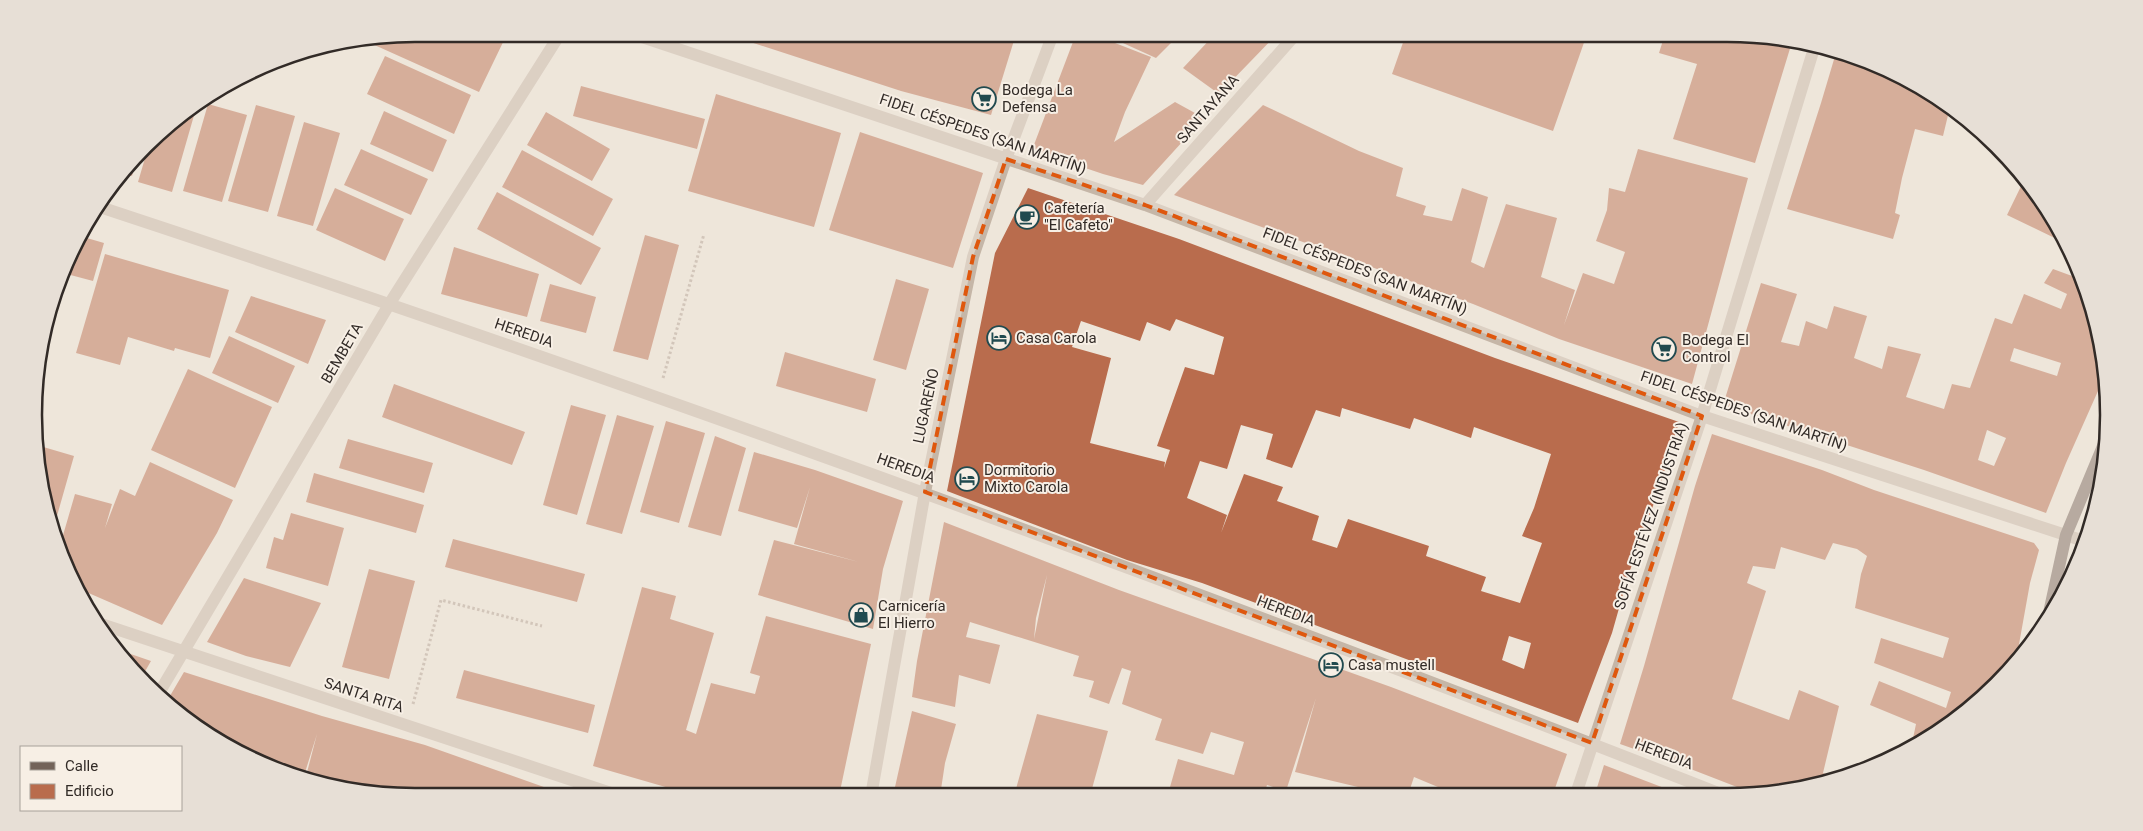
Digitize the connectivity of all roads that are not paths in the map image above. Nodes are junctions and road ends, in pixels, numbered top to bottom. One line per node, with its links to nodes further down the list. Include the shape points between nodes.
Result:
1 (555, 42): 9 (street, BEMBETA)
2 (657, 42): 6 (street, FIDEL CÉSPEDES (SAN MARTÍN))
3 (1050, 42): 6 (street, LUGAREÑO)
4 (1289, 42): 7 (street, SANTAYANA)
5 (1813, 53): 10 (street, SOFÍA ESTÉVEZ (INDUSTRIA))
6 (1006, 159): 7 (street, FIDEL CÉSPEDES (SAN MARTÍN)); 12 (street, LUGAREÑO, via 973,257)
7 (1145, 205): 10 (street, FIDEL CÉSPEDES (SAN MARTÍN))
8 (105, 209): 9 (street, HEREDIA)
9 (390, 303): 12 (street, HEREDIA); 17 (street, BEMBETA)
10 (1702, 416): 13 (street, FIDEL CÉSPEDES (SAN MARTÍN)); 19 (street, SOFÍA ESTÉVEZ (INDUSTRIA))
11 (2098, 459): 13 (main road)
12 (925, 492): 19 (street, HEREDIA); 21 (street, LUGAREÑO)
13 (2066, 535): 14 (street, FIDEL CÉSPEDES (SAN MARTÍN)); 15 (main road)
14 (2079, 539)
15 (2052, 601)
16 (107, 626): 17 (street, SANTA RITA)
17 (185, 652): 18 (street, BEMBETA); 20 (street, SANTA RITA)
18 (162, 688)
19 (1592, 743): 22 (street, SOFÍA ESTÉVEZ (INDUSTRIA)); 23 (street, HEREDIA)
20 (596, 788)
21 (872, 788)
22 (1578, 788)
23 (1706, 788)

